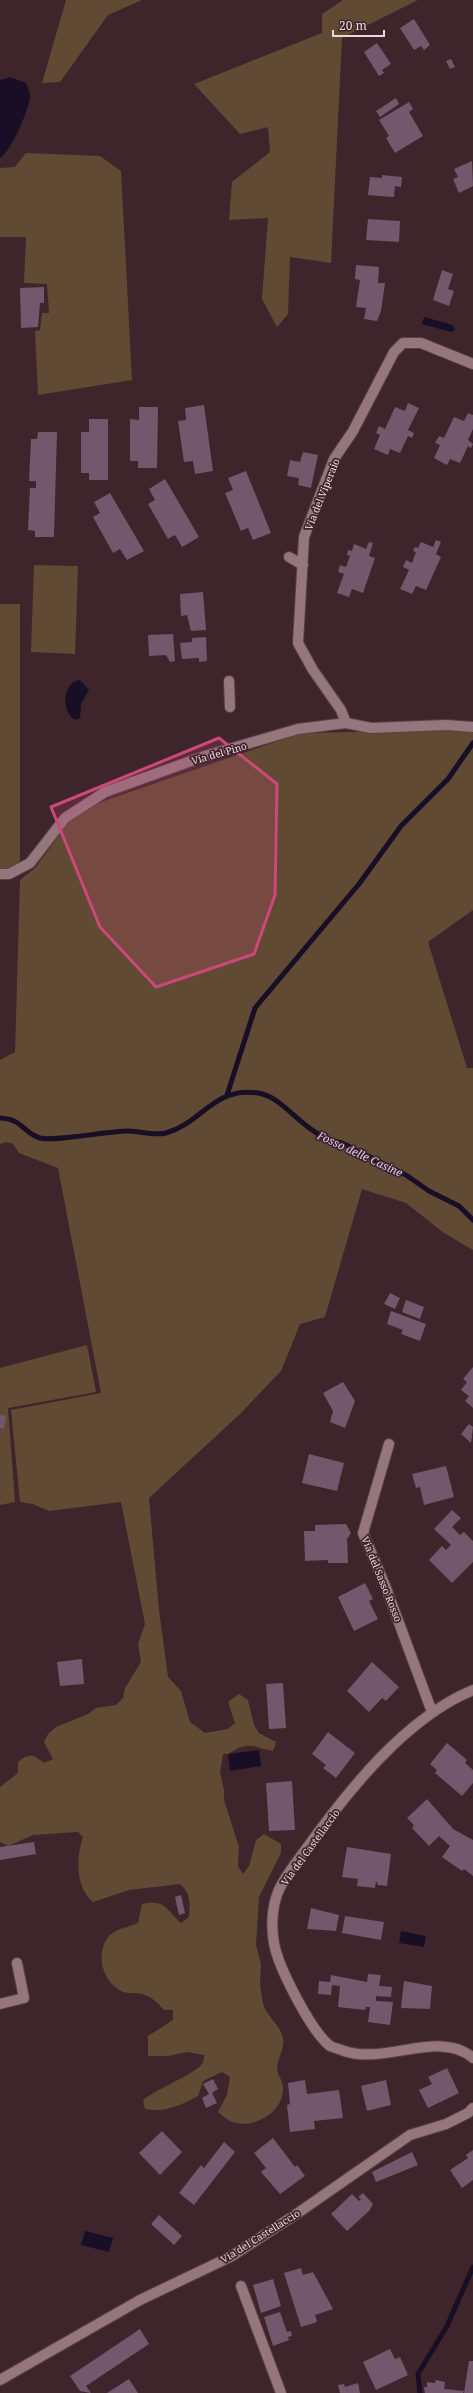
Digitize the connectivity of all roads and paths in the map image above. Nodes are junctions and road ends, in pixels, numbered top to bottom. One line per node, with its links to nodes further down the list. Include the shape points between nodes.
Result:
1 (473, 364): 3 (street, Via del Viperaio, via 421,343 403,343 394,352 353,431 334,459 304,537)
2 (289, 557): 3 (street)
3 (304, 565): 6 (street, Via del Viperaio, via 298,643 341,710)
4 (229, 681): 5 (street)
5 (230, 707)
6 (346, 723): 7 (street, Via del Pino, via 371,728 446,725); 8 (street, Via del Pino, via 298,729 150,775 105,792 65,818 30,863 8,874)
7 (473, 727)
8 (0, 874)
9 (389, 1444): 11 (street, Via del Sasso Rosso, via 363,1533)
10 (473, 1690): 11 (street, Via del Castellaccio)
11 (432, 1712): 14 (street, Via del Castellaccio, via 402,1736 363,1778 297,1863 278,1891 273,1915 274,1943 283,1970 300,2002 317,2031 331,2046 368,2056 445,2046 460,2050)
12 (17, 1963): 13 (street, via 24,1998)
13 (0, 2004)
14 (473, 2058)
15 (473, 2108): 17 (street, Via del Castellaccio, via 446,2124 410,2135 232,2256 140,2300)
16 (241, 2286): 18 (street)
17 (0, 2380)
18 (281, 2393)

